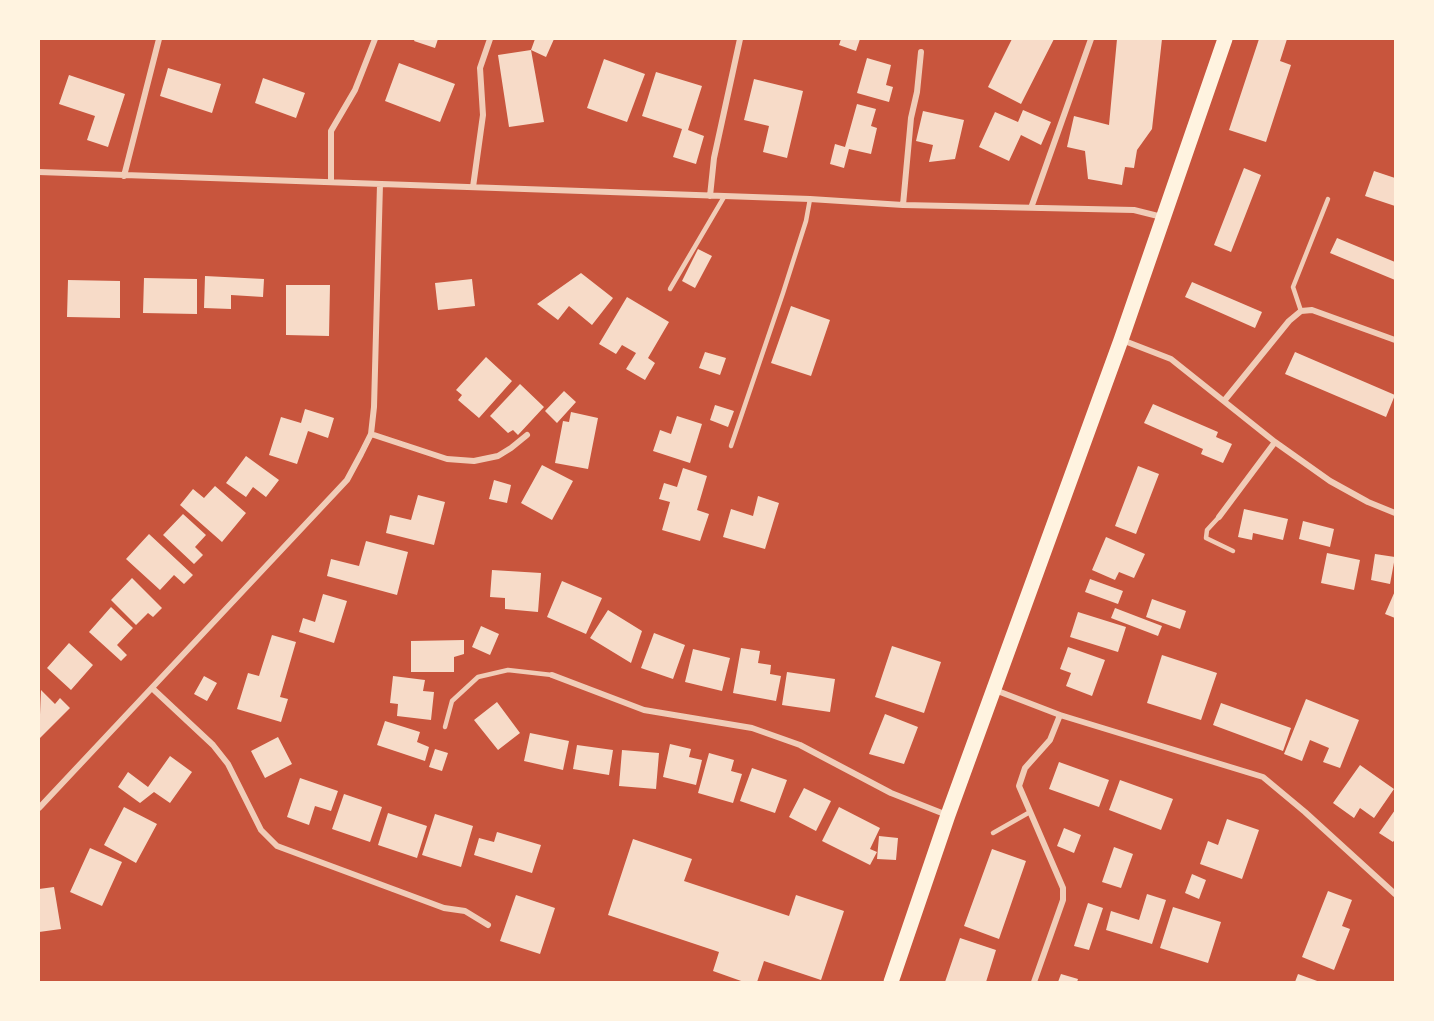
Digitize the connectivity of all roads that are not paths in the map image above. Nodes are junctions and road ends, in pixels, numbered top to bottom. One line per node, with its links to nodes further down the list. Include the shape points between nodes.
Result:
1 (159, 39): 9 (street)
2 (375, 39): 10 (street, via 356,90 331,131)
3 (490, 39): 12 (street, via 480,68 483,115)
4 (740, 39): 13 (street, via 714,158)
5 (1091, 39): 18 (street)
6 (1225, 39): 19 (main road)
7 (921, 52): 17 (street)
8 (39, 172): 9 (street)
9 (124, 177): 10 (street)
10 (331, 182): 11 (street)
11 (380, 184): 12 (street); 25 (street)
12 (473, 187): 13 (street)
13 (710, 196): 14 (street)
14 (724, 197): 16 (street); 20 (lane)
15 (1328, 198): 21 (lane, via 1293,287)
16 (810, 199): 17 (street); 28 (lane, via 806,222)
17 (903, 205): 18 (street)
18 (1031, 208): 19 (street, via 1134,210)
19 (1163, 218): 22 (main road)
20 (670, 290)
21 (1301, 311): 23 (street, via 1312,310); 24 (street)
22 (1121, 340): 24 (street, via 1170,359); 34 (main road)
23 (1395, 340)
24 (1224, 401): 27 (street)
25 (371, 434): 26 (street, via 447,459 474,462 498,456); 33 (street, via 347,480)
26 (527, 435)
27 (1275, 442): 29 (street, via 1330,481); 30 (street)
28 (731, 446)
29 (1395, 513)
30 (1219, 517): 31 (lane, via 1206,538)
31 (1233, 551)
32 (552, 675): 36 (lane, via 508,670 478,677 452,700); 39 (street, via 644,710 752,728 790,741 891,793)
33 (152, 688): 37 (street); 42 (street, via 213,745 228,764 261,830 277,846 444,908 465,911)
34 (995, 690): 35 (street); 39 (main road)
35 (1060, 714): 38 (street, via 1050,740 1025,768 1019,786); 41 (street, via 1263,777)
36 (445, 728)
37 (39, 808)
38 (1030, 812): 40 (lane); 44 (street, via 1062,888 1063,900)
39 (948, 815): 43 (main road)
40 (993, 832)
41 (1395, 894)
42 (488, 925)
43 (891, 982)
44 (1034, 982)

